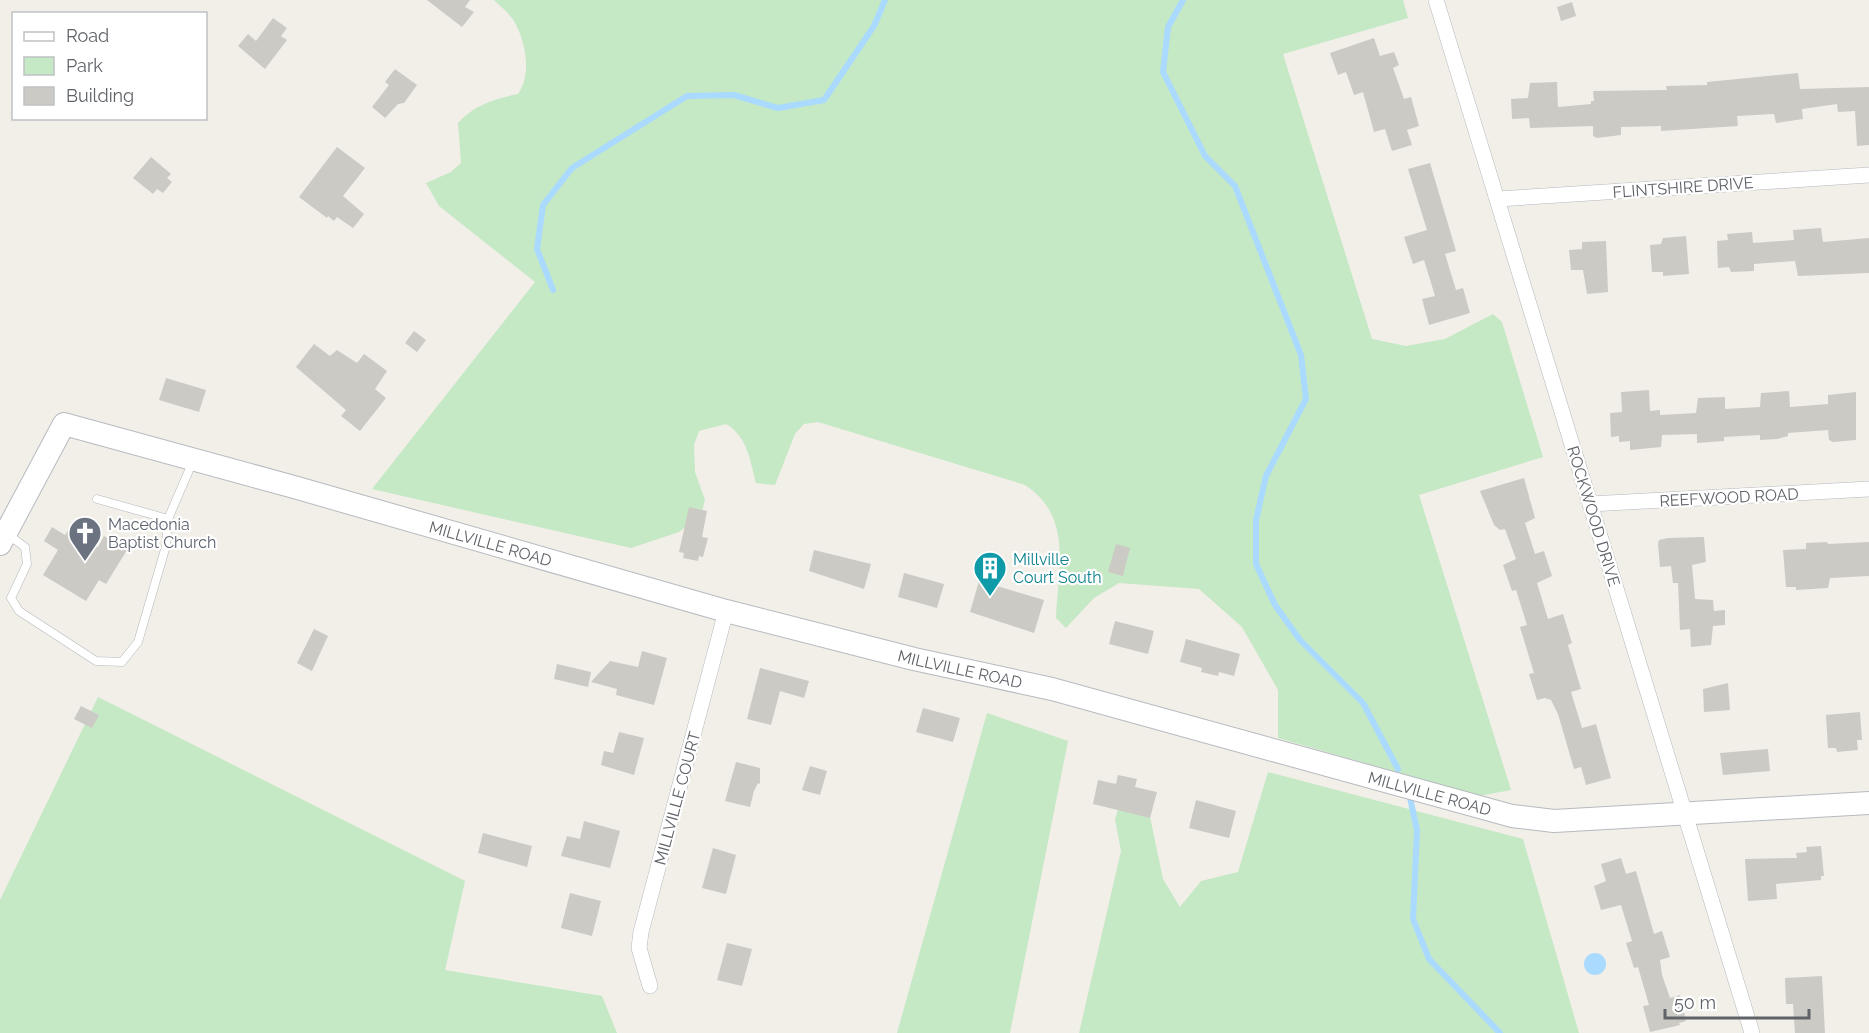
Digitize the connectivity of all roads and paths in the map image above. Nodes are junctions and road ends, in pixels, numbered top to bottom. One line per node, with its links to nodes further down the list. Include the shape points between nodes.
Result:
1 (1436, 0): 3 (street, ROCKWOOD DRIVE)
2 (1869, 175): 3 (street, FLINTSHIRE DRIVE)
3 (1498, 199): 7 (street, ROCKWOOD DRIVE)
4 (194, 459): 8 (lane); 9 (street, MILLVILLE ROAD, via 64,424); 10 (street, MILLVILLE ROAD)
5 (1869, 489): 7 (street, REEFWOOD ROAD)
6 (97, 499): 8 (lane)
7 (1590, 504): 12 (street, ROCKWOOD DRIVE)
8 (168, 519): 9 (lane, via 166,546 138,642 122,662 96,661 19,611 11,598 27,564 25,547)
9 (3, 539)
10 (726, 611): 12 (street, MILLVILLE ROAD, via 1052,689 1512,816 1554,821); 13 (street, MILLVILLE COURT, via 641,932 639,948)
11 (1869, 803): 12 (street, MILLVILLE ROAD)
12 (1684, 814): 14 (street, ROCKWOOD DRIVE)
13 (650, 986)
14 (1752, 1033)

